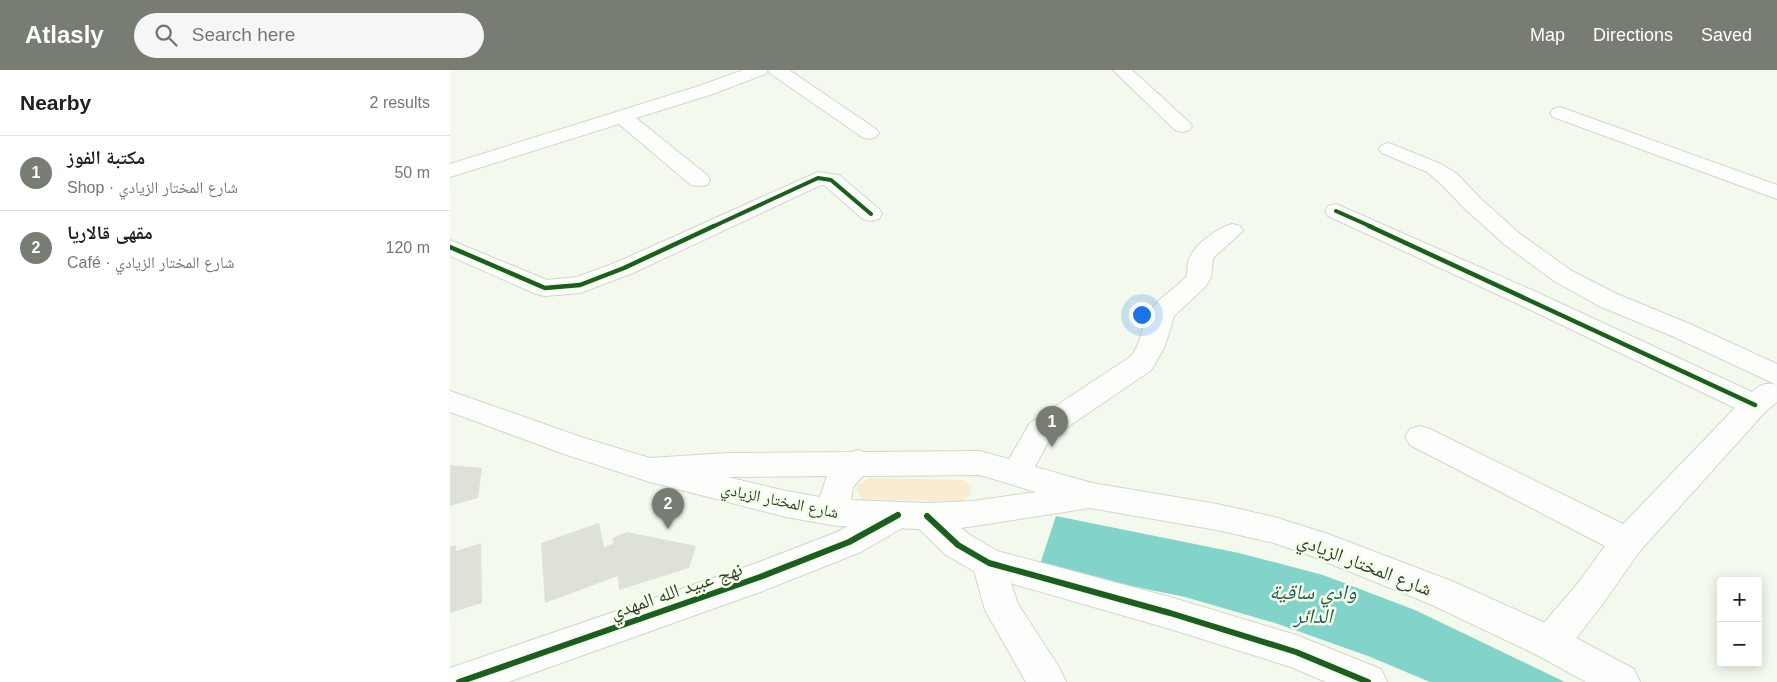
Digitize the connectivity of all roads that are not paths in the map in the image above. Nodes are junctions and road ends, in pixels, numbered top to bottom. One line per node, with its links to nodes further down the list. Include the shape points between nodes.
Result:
1 (759, 70): 5 (street)
2 (777, 70): 7 (street)
3 (1122, 70): 6 (street)
4 (1560, 113): 11 (street)
5 (621, 116): 9 (street); 10 (street)
6 (1182, 126)
7 (868, 133)
8 (1389, 149): 16 (street, via 1441,173 1512,239 1563,276 1608,300)
9 (450, 171)
10 (699, 180)
11 (1777, 192)
12 (1336, 211): 17 (street)
13 (871, 214): 15 (street, via 832,180 818,178 624,268 580,285 545,288)
14 (1232, 230): 23 (street, via 1204,254 1200,260 1201,272 1194,284 1168,305 1160,317 1148,356 1040,431)
15 (450, 246)
16 (1777, 375)
17 (1766, 395): 28 (street)
18 (450, 402): 22 (street, شارع المختار الزيادي)
19 (1420, 437): 28 (street)
20 (858, 462): 21 (street, شارع المختار الزيادي); 22 (street, شارع المختار الزيادي); 25 (street, via 838,483 835,494)
21 (980, 463): 23 (street, شارع المختار الزيادي); 26 (street, via 990,476 992,487 987,501)
22 (650, 470): 25 (street, شارع المختار الزيادي, via 786,504)
23 (1016, 473): 24 (street, شارع المختار الزيادي)
24 (1092, 496): 26 (street, شارع المختار الزيادي); 30 (street, شارع المختار الزيادي, via 1217,516 1274,530 1442,593)
25 (837, 513): 27 (street, شارع المختار الزيادي)
26 (974, 514): 27 (street, شارع المختار الزيادي)
27 (912, 515): 29 (street); 31 (street, نهج عبيد الله المهدي, via 760,577)
28 (1627, 542): 30 (street)
29 (989, 563): 32 (street, via 1002,610); 33 (street, via 1170,612 1296,652)
30 (1550, 643): 34 (street, شارع المختار الزيادي)
31 (460, 682)
32 (1047, 682)
33 (1368, 682)
34 (1621, 682)

